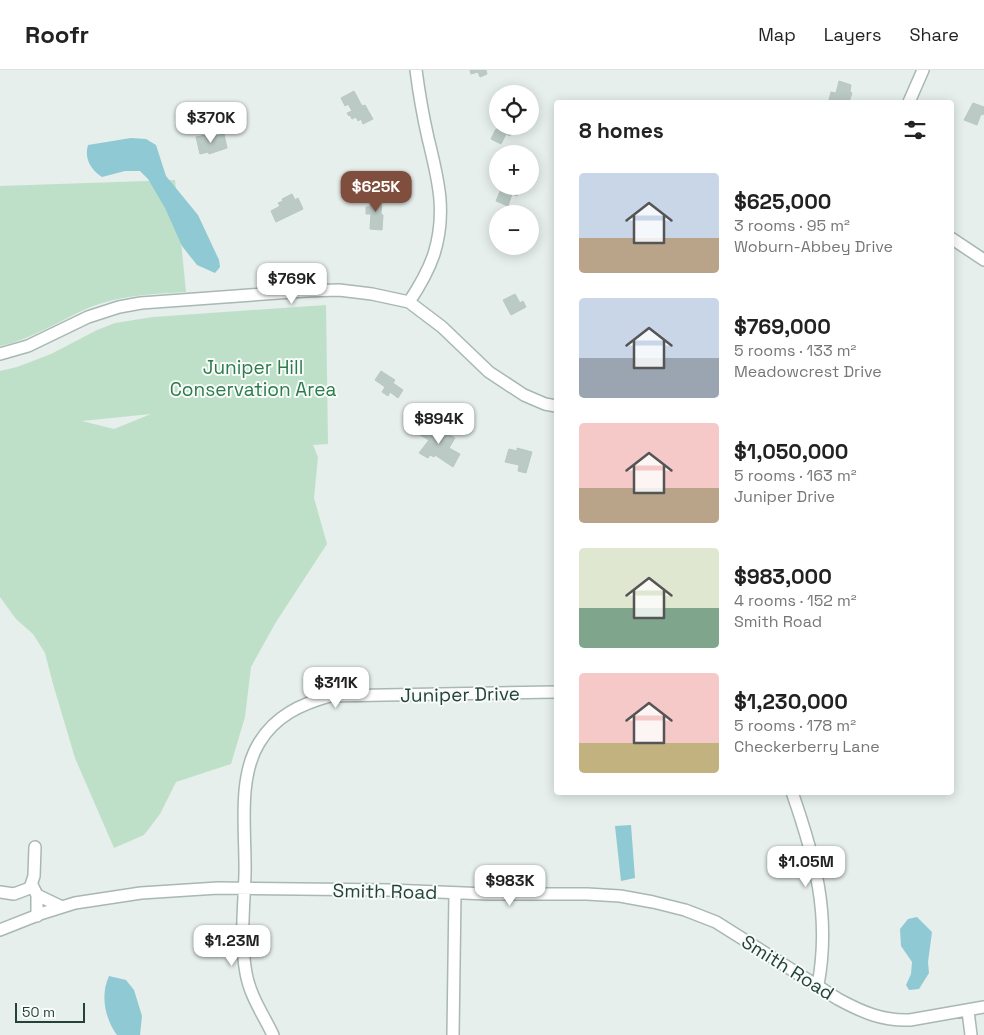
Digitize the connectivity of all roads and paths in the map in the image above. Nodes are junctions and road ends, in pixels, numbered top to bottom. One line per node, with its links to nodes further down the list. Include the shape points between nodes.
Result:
1 (416, 70): 6 (street, via 440,190 441,211 437,243 430,264)
2 (923, 70): 3 (street)
3 (910, 100)
4 (954, 240): 5 (street)
5 (984, 260)
6 (409, 302): 7 (street, via 339,290 141,303 88,317 28,346); 8 (street, via 442,327 501,381 524,395)
7 (0, 354)
8 (554, 406)
9 (554, 692): 12 (street, Juniper Drive, via 330,696 289,712 259,743 250,764 246,785)
10 (793, 795): 19 (street, via 818,879 823,944)
11 (34, 847): 13 (street)
12 (244, 888): 15 (street, Smith Road); 16 (street, Smith Road, via 141,893); 22 (street, Juniper Drive, via 242,929 246,973 252,994)
13 (35, 890): 14 (street); 16 (street); 17 (street)
14 (0, 892)
15 (454, 892): 19 (street, Smith Road, via 620,896 685,910 723,927); 23 (street)
16 (62, 907): 17 (street, Smith Road)
17 (37, 916): 18 (street, Smith Road)
18 (0, 930)
19 (818, 985): 21 (street, Smith Road, via 857,1010 888,1020 910,1020)
20 (984, 1007): 21 (street, Smith Road)
21 (968, 1010): 24 (street)
22 (273, 1035)
23 (453, 1035)
24 (971, 1035)

